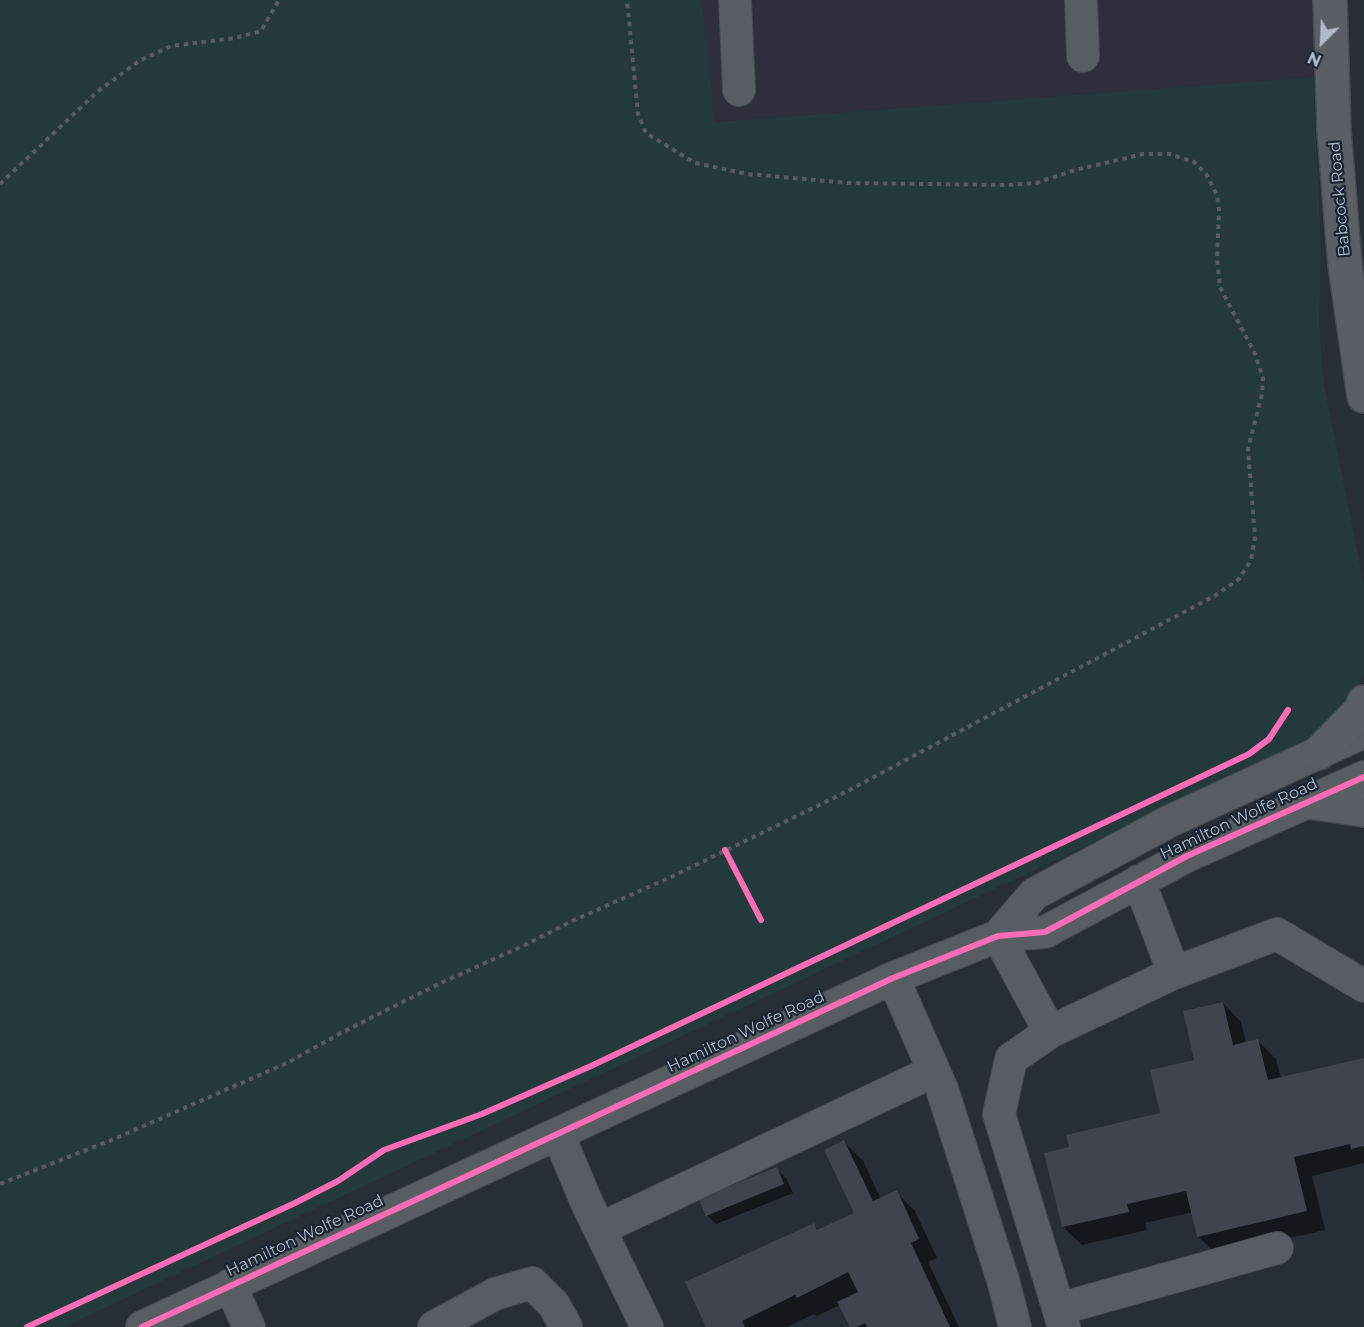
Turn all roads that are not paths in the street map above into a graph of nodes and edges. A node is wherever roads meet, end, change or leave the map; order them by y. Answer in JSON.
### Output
{"nodes":[{"id":1,"x":735,"y":0,"type":"edge"},
{"id":2,"x":1081,"y":0,"type":"edge"},
{"id":3,"x":1330,"y":0,"type":"edge"},
{"id":4,"x":1083,"y":56,"type":"dead end"},
{"id":5,"x":739,"y":90,"type":"dead end"},
{"id":6,"x":1364,"y":396,"type":"edge"},
{"id":7,"x":1364,"y":702,"type":"edge"},
{"id":8,"x":1364,"y":732,"type":"edge"},
{"id":9,"x":1318,"y":753,"type":"junction"},
{"id":10,"x":1364,"y":777,"type":"edge"},
{"id":11,"x":1308,"y":802,"type":"junction"},
{"id":12,"x":1364,"y":810,"type":"edge"},
{"id":13,"x":1139,"y":881,"type":"junction"},
{"id":14,"x":998,"y":936,"type":"junction"},
{"id":15,"x":1173,"y":973,"type":"junction"},
{"id":16,"x":893,"y":978,"type":"junction"},
{"id":17,"x":1364,"y":986,"type":"edge"},
{"id":18,"x":1050,"y":1032,"type":"junction"},
{"id":19,"x":934,"y":1071,"type":"junction"},
{"id":20,"x":558,"y":1134,"type":"junction"},
{"id":21,"x":600,"y":1229,"type":"junction"},
{"id":22,"x":1277,"y":1248,"type":"dead end"},
{"id":23,"x":230,"y":1285,"type":"junction"},
{"id":24,"x":1061,"y":1318,"type":"edge"},
{"id":25,"x":142,"y":1327,"type":"edge"},
{"id":26,"x":249,"y":1327,"type":"edge"},
{"id":27,"x":434,"y":1327,"type":"edge"},
{"id":28,"x":566,"y":1327,"type":"edge"},
{"id":29,"x":647,"y":1327,"type":"edge"},
{"id":30,"x":1015,"y":1327,"type":"edge"}],
"edges":[{"from":1,"to":5,"type":"street"},
{"from":2,"to":4,"type":"street"},
{"from":3,"to":6,"type":"main road","name":"Babcock Road"},
{"from":7,"to":9,"type":"main road"},
{"from":8,"to":9,"type":"street","name":"Hamilton Wolfe Road"},
{"from":9,"to":14,"type":"street","name":"Hamilton Wolfe Road"},
{"from":10,"to":11,"type":"street","name":"Hamilton Wolfe Road"},
{"from":11,"to":12,"type":"main road"},
{"from":11,"to":13,"type":"street","name":"Hamilton Wolfe Road"},
{"from":13,"to":14,"type":"street","name":"Hamilton Wolfe Road"},
{"from":13,"to":15,"type":"street"},
{"from":14,"to":16,"type":"street","name":"Hamilton Wolfe Road"},
{"from":14,"to":18,"type":"street"},
{"from":15,"to":17,"type":"street"},
{"from":15,"to":18,"type":"street"},
{"from":16,"to":19,"type":"street"},
{"from":16,"to":20,"type":"street","name":"Hamilton Wolfe Road"},
{"from":18,"to":24,"type":"street"},
{"from":19,"to":21,"type":"street"},
{"from":19,"to":30,"type":"street"},
{"from":20,"to":21,"type":"street"},
{"from":20,"to":23,"type":"street","name":"Hamilton Wolfe Road"},
{"from":21,"to":29,"type":"street"},
{"from":22,"to":24,"type":"street"},
{"from":23,"to":25,"type":"street","name":"Hamilton Wolfe Road"},
{"from":23,"to":26,"type":"street"},
{"from":27,"to":28,"type":"street"}]}
